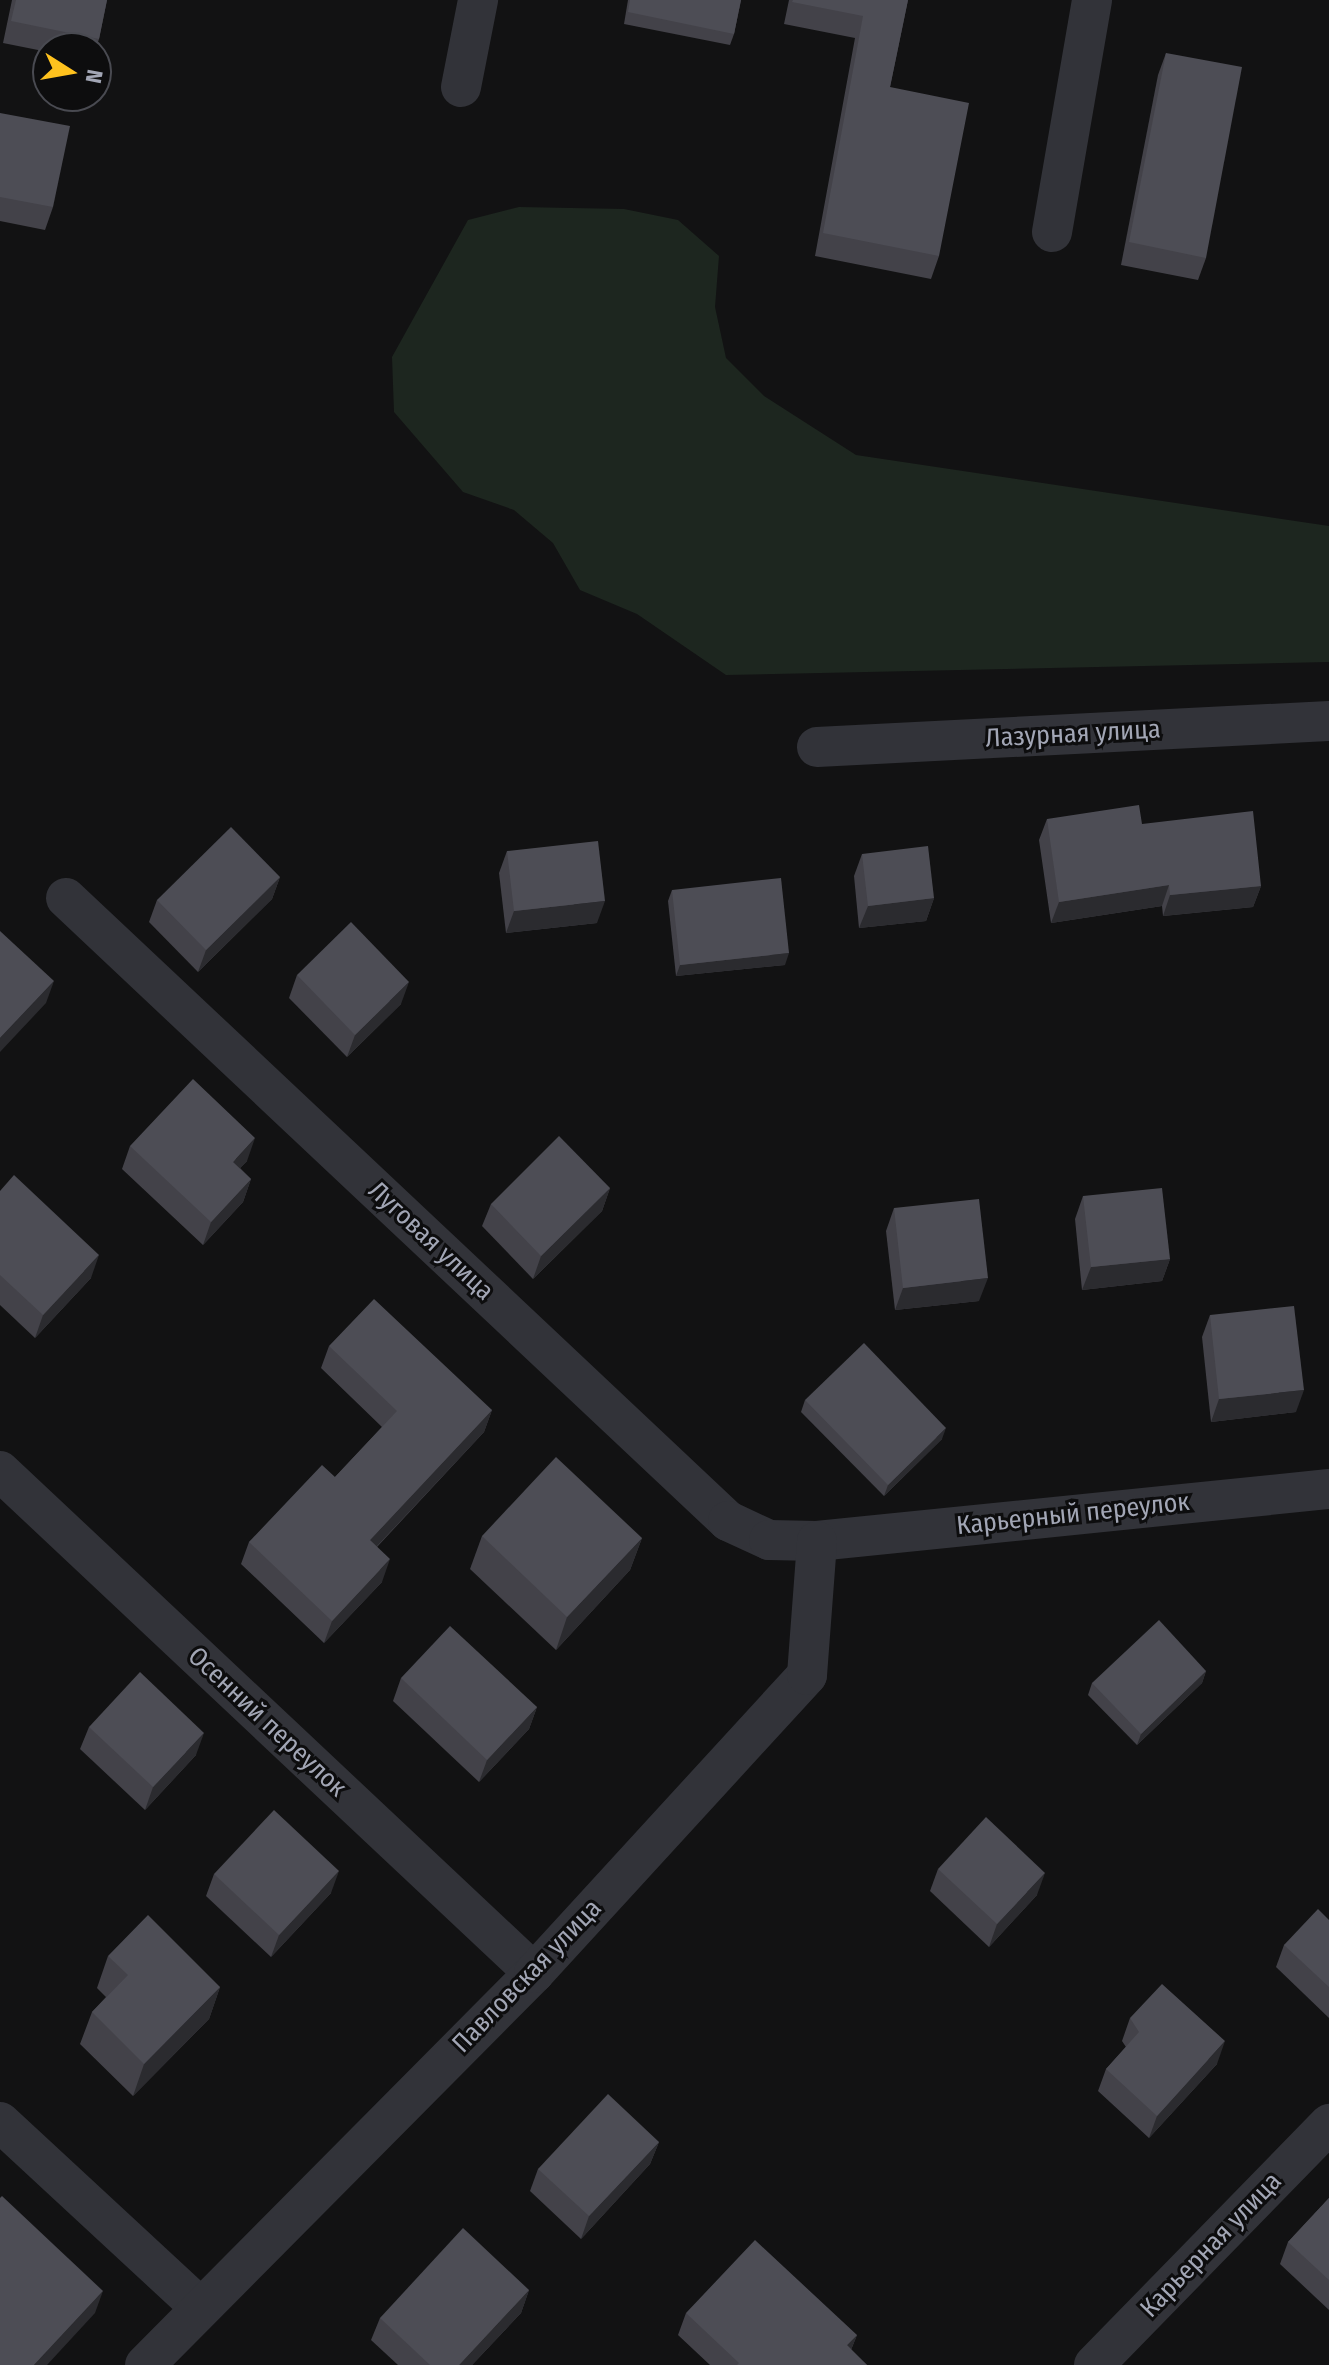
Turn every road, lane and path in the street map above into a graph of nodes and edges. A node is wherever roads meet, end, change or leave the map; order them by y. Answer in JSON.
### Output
{"nodes":[{"id":1,"x":478,"y":0,"type":"edge"},
{"id":2,"x":1092,"y":0,"type":"edge"},
{"id":3,"x":461,"y":87,"type":"dead end"},
{"id":4,"x":1052,"y":232,"type":"dead end"},
{"id":5,"x":1329,"y":721,"type":"edge"},
{"id":6,"x":817,"y":747,"type":"dead end"},
{"id":7,"x":66,"y":898,"type":"dead end"},
{"id":8,"x":0,"y":1471,"type":"edge"},
{"id":9,"x":1329,"y":1489,"type":"edge"},
{"id":10,"x":817,"y":1541,"type":"junction"},
{"id":11,"x":534,"y":1973,"type":"junction"},
{"id":12,"x":0,"y":2122,"type":"edge"},
{"id":13,"x":1329,"y":2124,"type":"edge"},
{"id":14,"x":200,"y":2307,"type":"junction"},
{"id":15,"x":145,"y":2365,"type":"edge"},
{"id":16,"x":1094,"y":2365,"type":"edge"}],
"edges":[{"from":1,"to":3,"type":"street"},
{"from":2,"to":4,"type":"street"},
{"from":5,"to":6,"type":"street","name":"Лазурная улица"},
{"from":7,"to":10,"type":"street","name":"Луговая улица"},
{"from":8,"to":11,"type":"street","name":"Осенний переулок"},
{"from":9,"to":10,"type":"street","name":"Карьерный переулок"},
{"from":10,"to":11,"type":"street","name":"Павловская улица"},
{"from":11,"to":14,"type":"street","name":"Павловская улица"},
{"from":12,"to":14,"type":"street"},
{"from":13,"to":16,"type":"street","name":"Карьерная улица"},
{"from":14,"to":15,"type":"street","name":"Павловская улица"}]}
